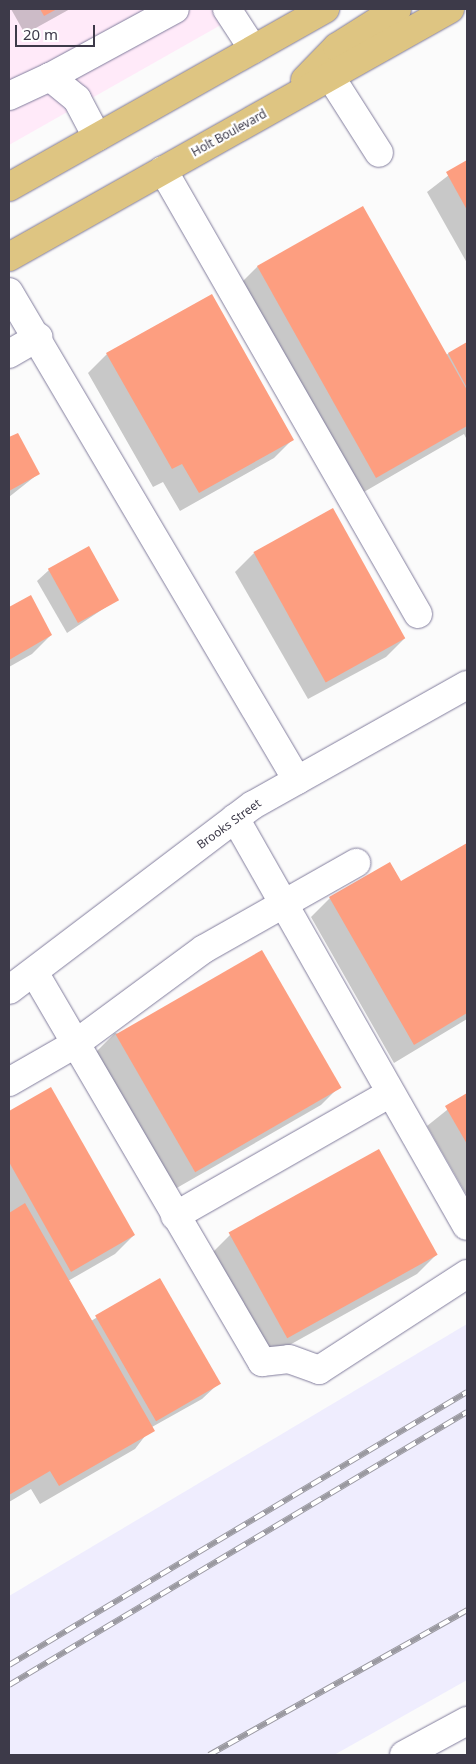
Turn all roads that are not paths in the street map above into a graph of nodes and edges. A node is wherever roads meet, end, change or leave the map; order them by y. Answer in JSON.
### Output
{"nodes":[{"id":1,"x":176,"y":9,"type":"edge"},
{"id":2,"x":226,"y":9,"type":"edge"},
{"id":3,"x":325,"y":9,"type":"edge"},
{"id":4,"x":397,"y":9,"type":"edge"},
{"id":5,"x":450,"y":9,"type":"edge"},
{"id":6,"x":253,"y":49,"type":"junction"},
{"id":7,"x":330,"y":76,"type":"junction"},
{"id":8,"x":50,"y":77,"type":"junction"},
{"id":9,"x":9,"y":96,"type":"edge"},
{"id":10,"x":283,"y":103,"type":"junction"},
{"id":11,"x":97,"y":137,"type":"junction"},
{"id":12,"x":379,"y":153,"type":"dead end"},
{"id":13,"x":163,"y":170,"type":"junction"},
{"id":14,"x":9,"y":187,"type":"edge"},
{"id":15,"x":9,"y":257,"type":"edge"},
{"id":16,"x":9,"y":292,"type":"edge"},
{"id":17,"x":38,"y":337,"type":"junction"},
{"id":18,"x":9,"y":354,"type":"edge"},
{"id":19,"x":418,"y":614,"type":"dead end"},
{"id":20,"x":467,"y":685,"type":"edge"},
{"id":21,"x":297,"y":780,"type":"junction"},
{"id":22,"x":236,"y":818,"type":"junction"},
{"id":23,"x":356,"y":863,"type":"dead end"},
{"id":24,"x":283,"y":904,"type":"junction"},
{"id":25,"x":34,"y":972,"type":"junction"},
{"id":26,"x":9,"y":990,"type":"edge"},
{"id":27,"x":75,"y":1044,"type":"junction"},
{"id":28,"x":9,"y":1082,"type":"edge"},
{"id":29,"x":389,"y":1094,"type":"junction"},
{"id":30,"x":175,"y":1216,"type":"junction"},
{"id":31,"x":467,"y":1226,"type":"edge"},
{"id":32,"x":467,"y":1274,"type":"edge"},
{"id":33,"x":467,"y":1721,"type":"edge"},
{"id":34,"x":404,"y":1755,"type":"edge"}],
"edges":[{"from":1,"to":8,"type":"street"},
{"from":2,"to":6,"type":"street"},
{"from":3,"to":6,"type":"main road"},
{"from":4,"to":10,"type":"main road"},
{"from":5,"to":7,"type":"main road","name":"Holt Boulevard"},
{"from":6,"to":11,"type":"main road"},
{"from":7,"to":10,"type":"main road","name":"Holt Boulevard"},
{"from":7,"to":12,"type":"street"},
{"from":8,"to":9,"type":"street"},
{"from":8,"to":11,"type":"street"},
{"from":10,"to":13,"type":"main road","name":"Holt Boulevard"},
{"from":11,"to":14,"type":"main road"},
{"from":13,"to":15,"type":"main road","name":"Holt Boulevard"},
{"from":13,"to":19,"type":"street"},
{"from":16,"to":17,"type":"street"},
{"from":17,"to":18,"type":"street"},
{"from":17,"to":21,"type":"street"},
{"from":20,"to":21,"type":"street","name":"Brooks Street"},
{"from":21,"to":22,"type":"street","name":"Brooks Street"},
{"from":22,"to":24,"type":"street"},
{"from":22,"to":25,"type":"street","name":"Brooks Street"},
{"from":23,"to":24,"type":"street"},
{"from":24,"to":27,"type":"street"},
{"from":24,"to":29,"type":"street"},
{"from":25,"to":26,"type":"street","name":"Brooks Street"},
{"from":25,"to":27,"type":"street"},
{"from":27,"to":28,"type":"street"},
{"from":27,"to":30,"type":"street"},
{"from":29,"to":30,"type":"street"},
{"from":29,"to":31,"type":"street"},
{"from":30,"to":32,"type":"street"},
{"from":33,"to":34,"type":"street"}]}
